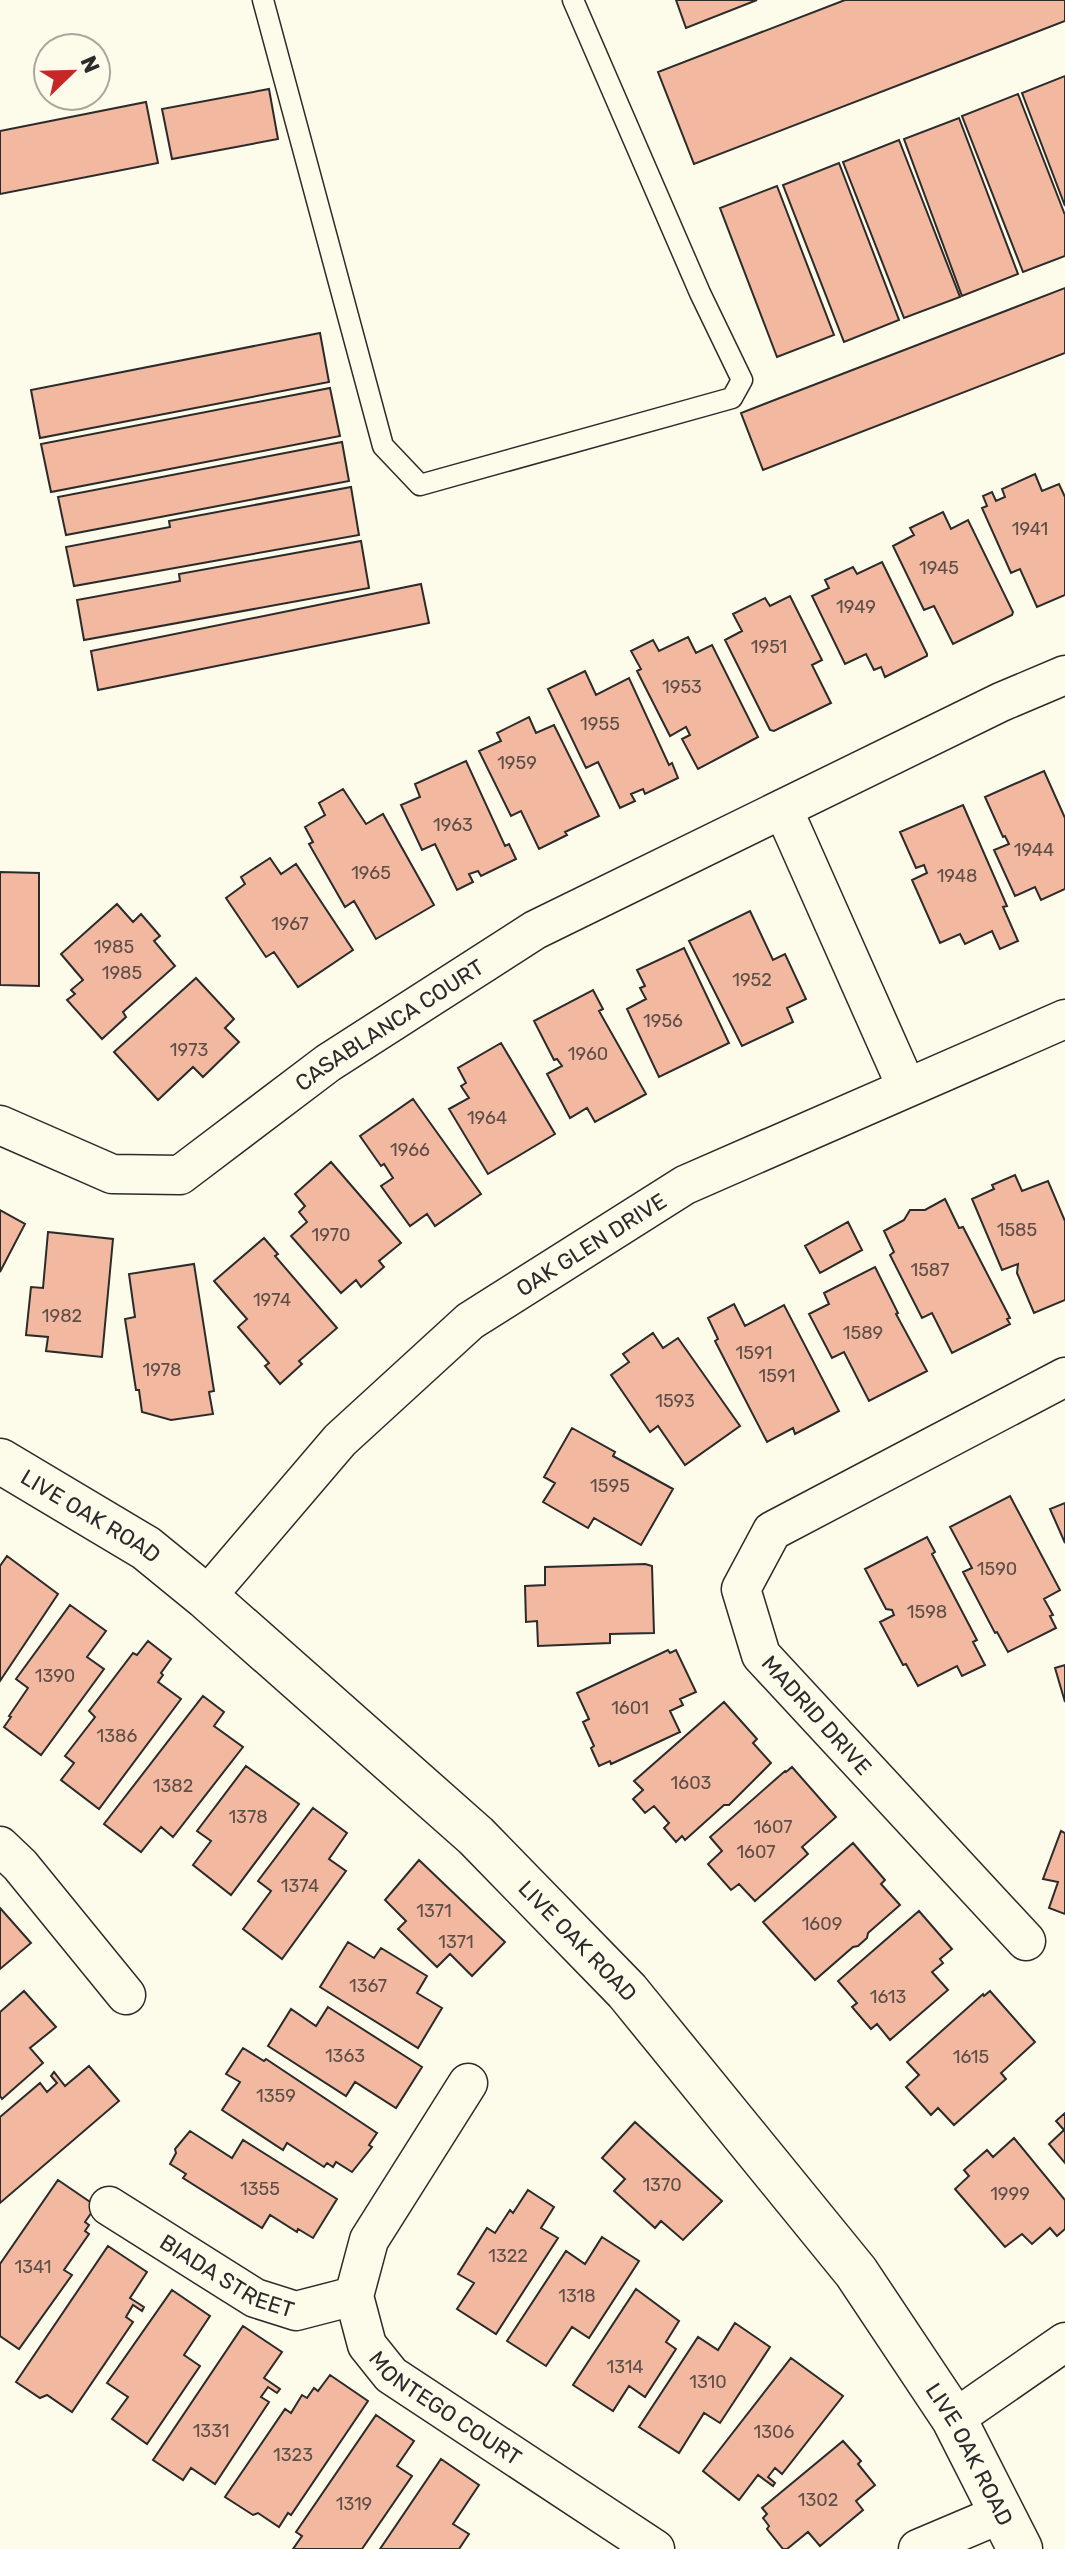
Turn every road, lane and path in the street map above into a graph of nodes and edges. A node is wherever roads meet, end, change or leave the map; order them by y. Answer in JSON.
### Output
{"nodes":[{"id":1,"x":263,"y":0,"type":"edge"},
{"id":2,"x":573,"y":0,"type":"edge"},
{"id":3,"x":1065,"y":675,"type":"edge"},
{"id":4,"x":783,"y":809,"type":"junction"},
{"id":5,"x":1065,"y":1019,"type":"edge"},
{"id":6,"x":906,"y":1086,"type":"junction"},
{"id":7,"x":0,"y":1125,"type":"edge"},
{"id":8,"x":1065,"y":1377,"type":"edge"},
{"id":9,"x":0,"y":1461,"type":"edge"},
{"id":10,"x":206,"y":1597,"type":"junction"},
{"id":11,"x":0,"y":1846,"type":"edge"},
{"id":12,"x":1026,"y":1941,"type":"dead end"},
{"id":13,"x":126,"y":1995,"type":"dead end"},
{"id":14,"x":468,"y":2083,"type":"dead end"},
{"id":15,"x":109,"y":2206,"type":"dead end"},
{"id":16,"x":354,"y":2296,"type":"junction"},
{"id":17,"x":1065,"y":2342,"type":"edge"},
{"id":18,"x":954,"y":2419,"type":"junction"},
{"id":19,"x":1012,"y":2531,"type":"edge"},
{"id":20,"x":655,"y":2549,"type":"edge"},
{"id":21,"x":918,"y":2549,"type":"edge"}],
"edges":[{"from":1,"to":2,"type":"lane"},
{"from":3,"to":4,"type":"street","name":"CASABLANCA COURT"},
{"from":4,"to":6,"type":"street"},
{"from":4,"to":7,"type":"street","name":"CASABLANCA COURT"},
{"from":5,"to":6,"type":"street","name":"OAK GLEN DRIVE"},
{"from":6,"to":10,"type":"street","name":"OAK GLEN DRIVE"},
{"from":8,"to":12,"type":"street","name":"MADRID DRIVE"},
{"from":9,"to":10,"type":"street","name":"LIVE OAK ROAD"},
{"from":10,"to":18,"type":"street","name":"LIVE OAK ROAD"},
{"from":11,"to":13,"type":"street"},
{"from":14,"to":16,"type":"street","name":"MONTEGO COURT"},
{"from":15,"to":16,"type":"street","name":"BIADA STREET"},
{"from":16,"to":20,"type":"street","name":"MONTEGO COURT"},
{"from":17,"to":18,"type":"street"},
{"from":18,"to":19,"type":"street","name":"LIVE OAK ROAD"},
{"from":19,"to":21,"type":"street"}]}
